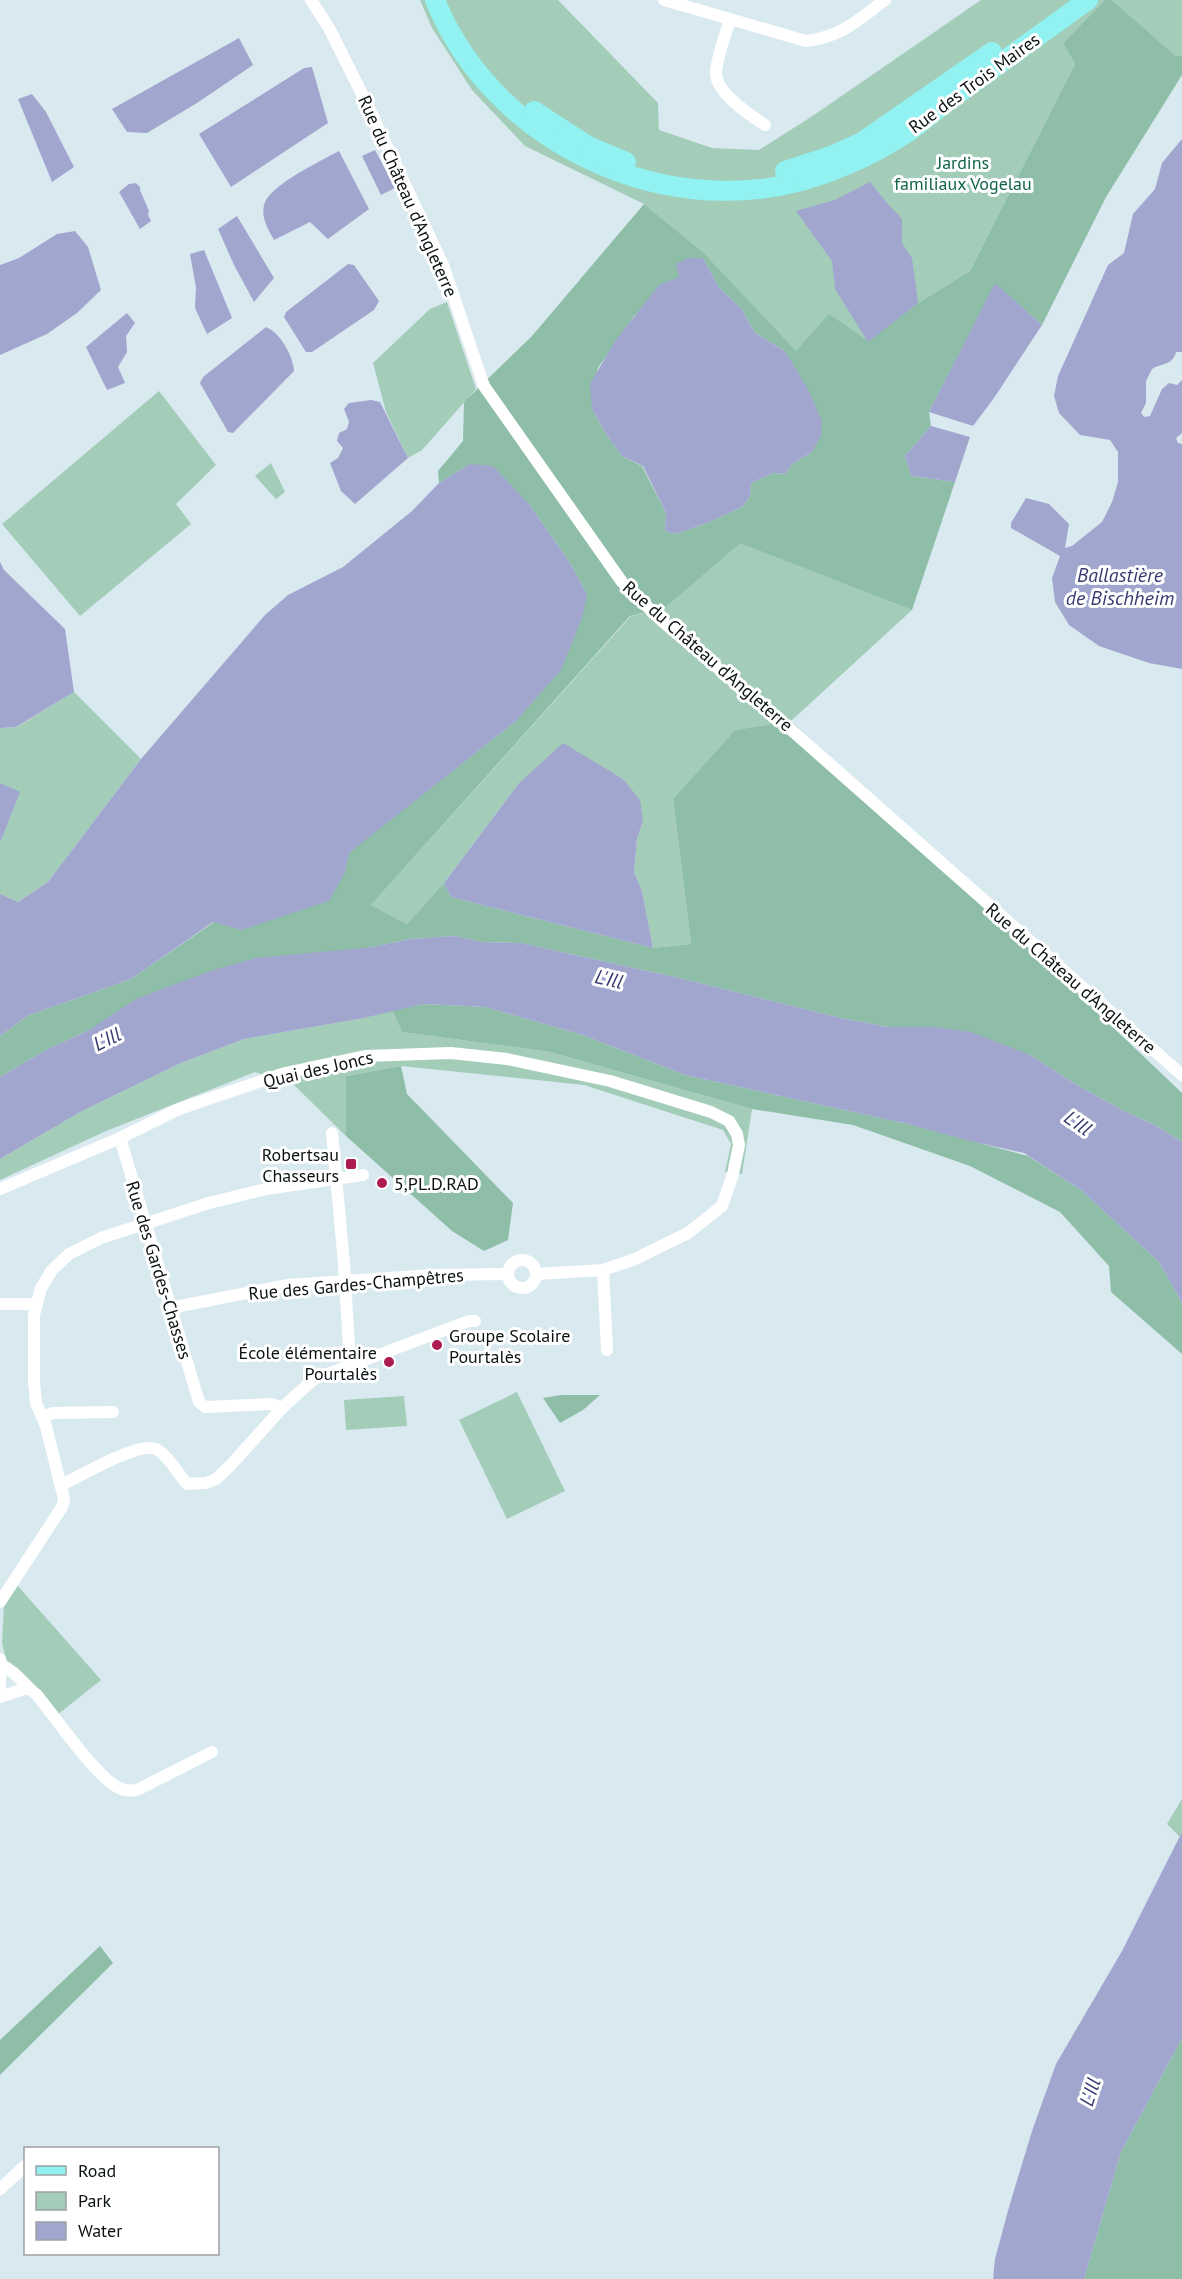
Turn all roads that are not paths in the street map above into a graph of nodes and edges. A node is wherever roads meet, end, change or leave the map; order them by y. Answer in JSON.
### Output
{"nodes":[{"id":1,"x":311,"y":0,"type":"edge"},
{"id":2,"x":435,"y":0,"type":"edge"},
{"id":3,"x":449,"y":0,"type":"edge"},
{"id":4,"x":664,"y":0,"type":"edge"},
{"id":5,"x":885,"y":0,"type":"edge"},
{"id":6,"x":1065,"y":0,"type":"edge"},
{"id":7,"x":1088,"y":0,"type":"edge"},
{"id":8,"x":730,"y":20,"type":"junction"},
{"id":9,"x":765,"y":125,"type":"dead end"},
{"id":10,"x":1182,"y":1075,"type":"edge"},
{"id":11,"x":332,"y":1133,"type":"dead end"},
{"id":12,"x":120,"y":1138,"type":"junction"},
{"id":13,"x":739,"y":1145,"type":"joint"},
{"id":14,"x":363,"y":1175,"type":"dead end"},
{"id":15,"x":338,"y":1178,"type":"junction"},
{"id":16,"x":0,"y":1188,"type":"edge"},
{"id":17,"x":145,"y":1224,"type":"junction"},
{"id":18,"x":603,"y":1270,"type":"junction"},
{"id":19,"x":508,"y":1274,"type":"junction"},
{"id":20,"x":537,"y":1274,"type":"junction"},
{"id":21,"x":346,"y":1281,"type":"junction"},
{"id":22,"x":0,"y":1304,"type":"edge"},
{"id":23,"x":36,"y":1304,"type":"junction"},
{"id":24,"x":170,"y":1308,"type":"junction"},
{"id":25,"x":475,"y":1321,"type":"dead end"},
{"id":26,"x":607,"y":1350,"type":"dead end"},
{"id":27,"x":350,"y":1364,"type":"junction"},
{"id":28,"x":282,"y":1408,"type":"junction"},
{"id":29,"x":113,"y":1412,"type":"dead end"},
{"id":30,"x":43,"y":1417,"type":"junction"},
{"id":31,"x":61,"y":1485,"type":"junction"},
{"id":32,"x":0,"y":1602,"type":"edge"},
{"id":33,"x":1,"y":1661,"type":"edge"},
{"id":34,"x":0,"y":1688,"type":"edge"},
{"id":35,"x":27,"y":1688,"type":"junction"},
{"id":36,"x":0,"y":1697,"type":"edge"},
{"id":37,"x":212,"y":1752,"type":"dead end"},
{"id":38,"x":24,"y":2167,"type":"edge"},
{"id":39,"x":0,"y":2188,"type":"edge"}],
"edges":[{"from":1,"to":10,"type":"street","name":"Rue du Château d'Angleterre"},
{"from":2,"to":7,"type":"main road","name":"Rue des Trois Maires"},
{"from":3,"to":6,"type":"main road","name":"Rue des Trois Maires"},
{"from":4,"to":8,"type":"street"},
{"from":5,"to":8,"type":"street"},
{"from":8,"to":9,"type":"street"},
{"from":11,"to":15,"type":"street"},
{"from":12,"to":13,"type":"street","name":"Quai des Joncs"},
{"from":12,"to":16,"type":"street","name":"Quai des Joncs"},
{"from":12,"to":17,"type":"street","name":"Rue des Gardes-Chasses"},
{"from":13,"to":18,"type":"street","name":"Rue des Gardes-Champêtres"},
{"from":14,"to":15,"type":"street"},
{"from":15,"to":17,"type":"street"},
{"from":15,"to":21,"type":"street"},
{"from":17,"to":23,"type":"street"},
{"from":17,"to":24,"type":"street","name":"Rue des Gardes-Chasses"},
{"from":18,"to":20,"type":"street","name":"Rue des Gardes-Champêtres"},
{"from":18,"to":26,"type":"street"},
{"from":19,"to":20,"type":"street","name":"Rue des Gardes-Champêtres"},
{"from":19,"to":20,"type":"street","name":"Rue des Gardes-Champêtres"},
{"from":19,"to":21,"type":"street","name":"Rue des Gardes-Champêtres"},
{"from":21,"to":24,"type":"street","name":"Rue des Gardes-Champêtres"},
{"from":21,"to":27,"type":"street"},
{"from":22,"to":23,"type":"street"},
{"from":23,"to":30,"type":"street"},
{"from":24,"to":28,"type":"street","name":"Rue des Gardes-Chasses"},
{"from":25,"to":27,"type":"street"},
{"from":27,"to":28,"type":"street"},
{"from":28,"to":31,"type":"street"},
{"from":29,"to":30,"type":"street"},
{"from":30,"to":31,"type":"street"},
{"from":31,"to":32,"type":"street"},
{"from":33,"to":34,"type":"street"},
{"from":33,"to":35,"type":"street"},
{"from":35,"to":36,"type":"street"},
{"from":35,"to":37,"type":"street"},
{"from":38,"to":39,"type":"street"}]}
